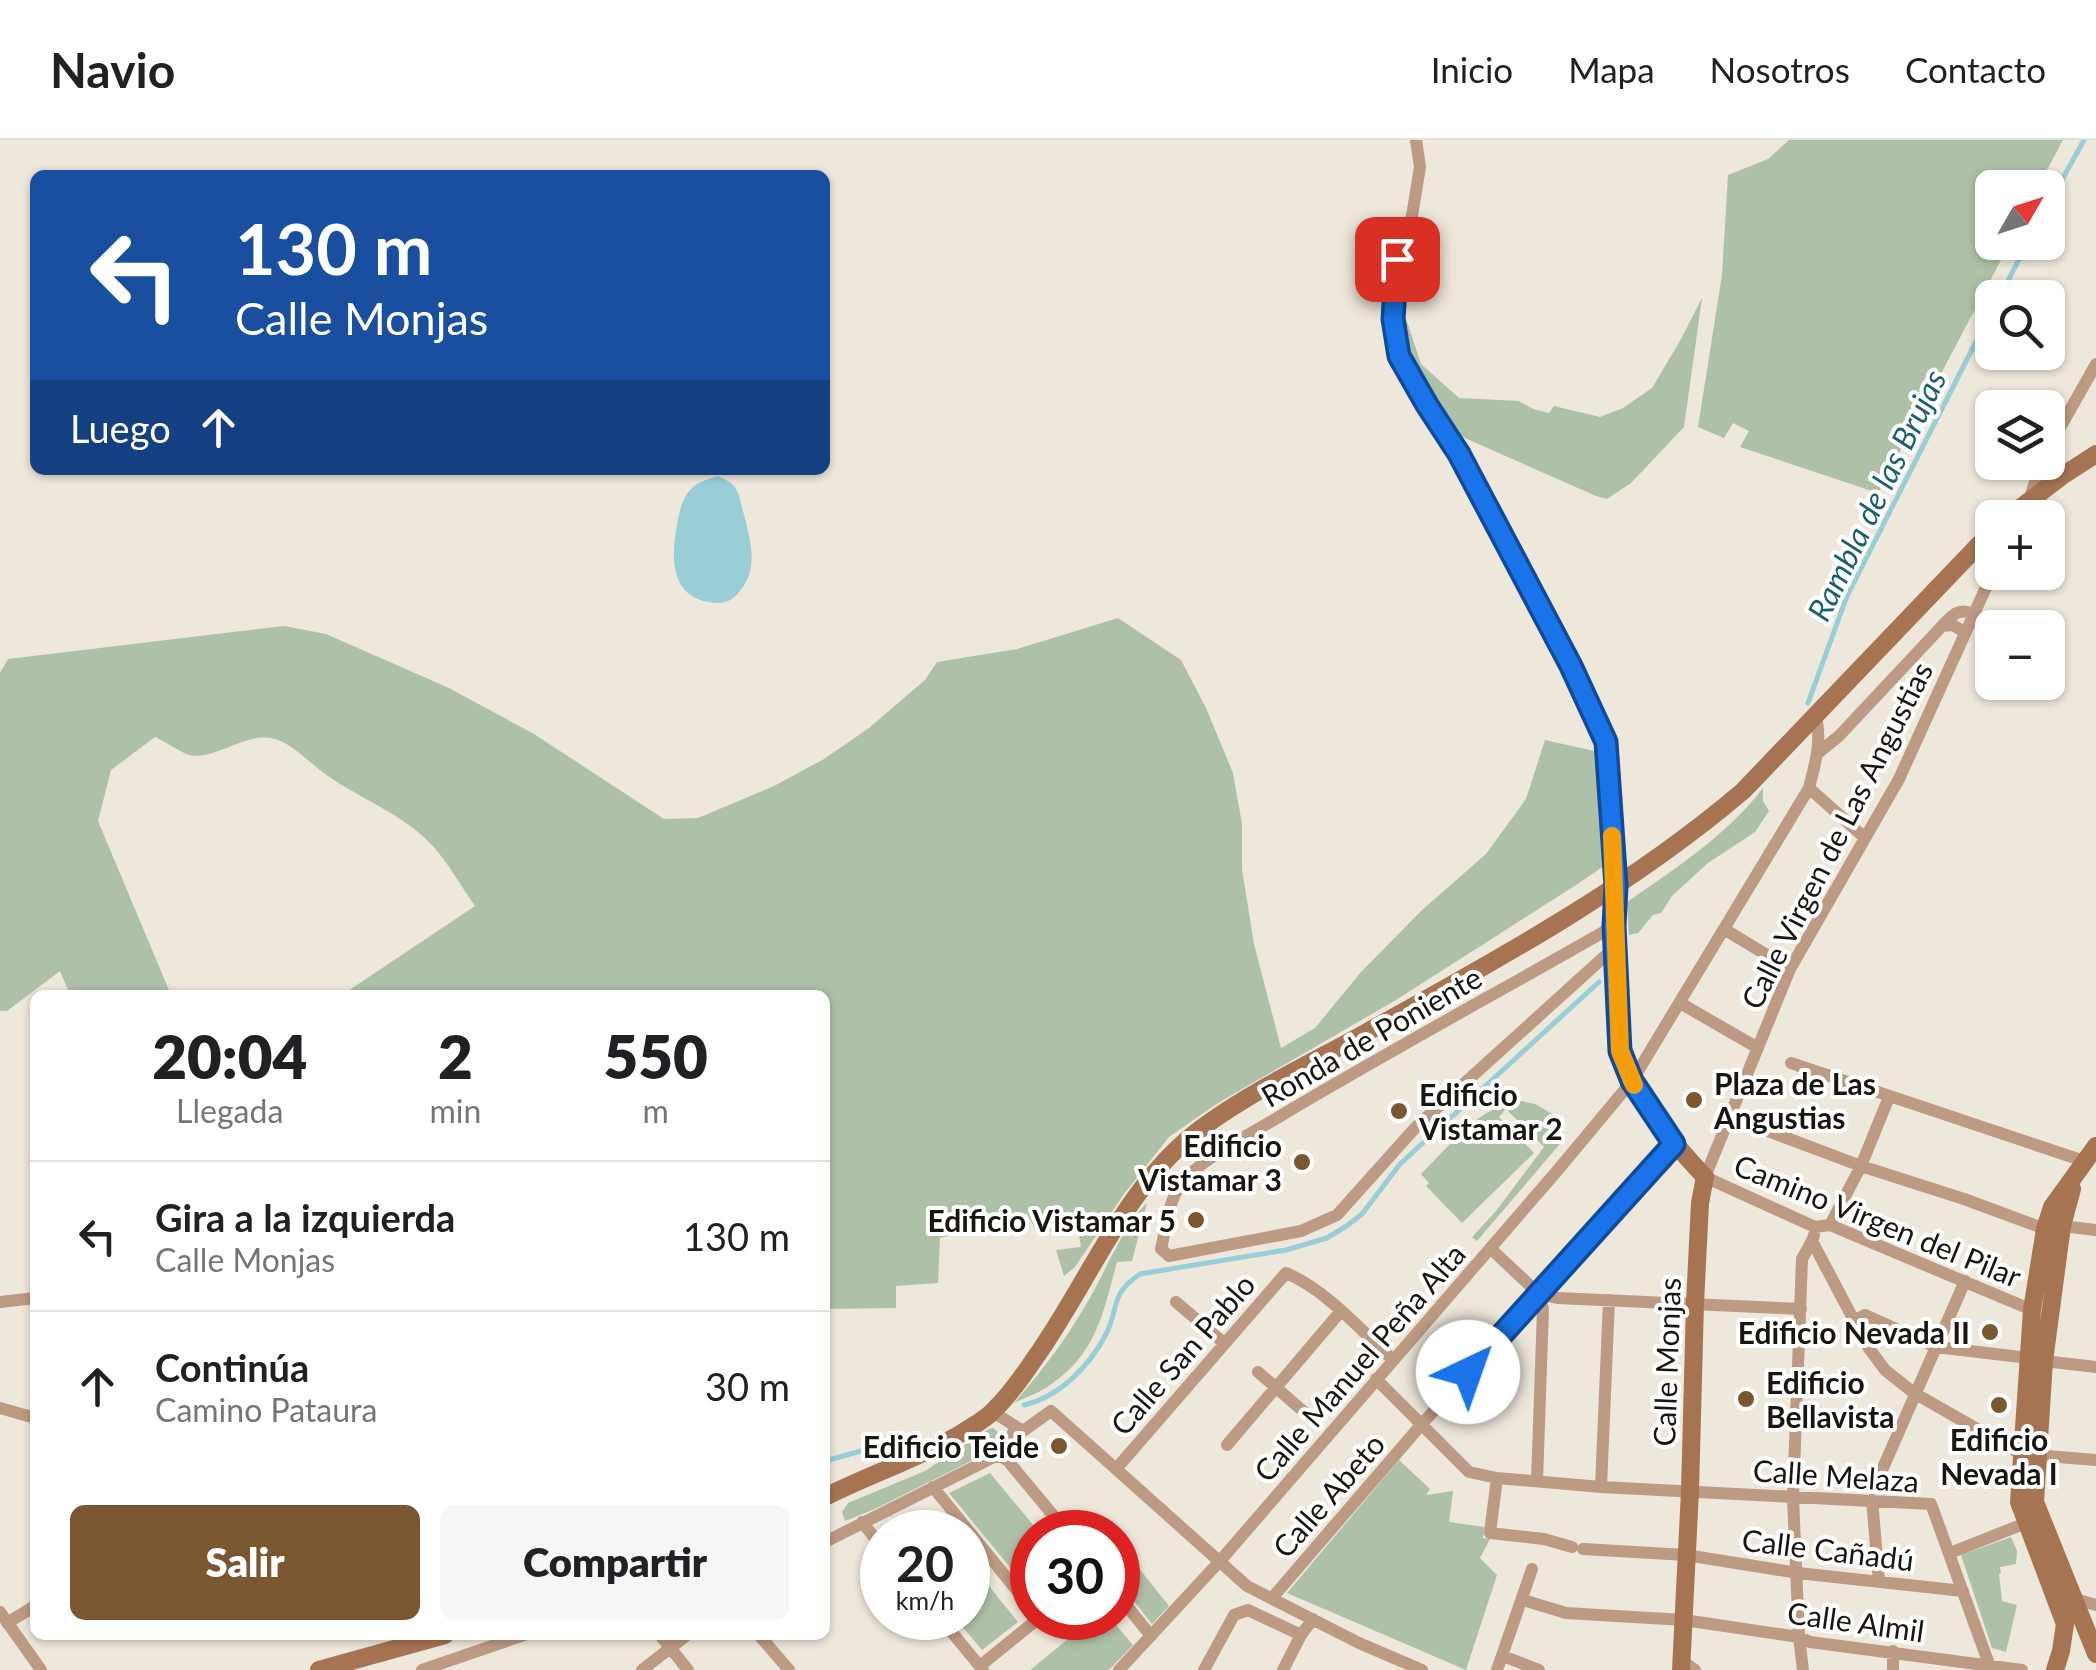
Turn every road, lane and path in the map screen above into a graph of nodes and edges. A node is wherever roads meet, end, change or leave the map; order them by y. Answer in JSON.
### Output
{"nodes":[{"id":1,"x":1416,"y":140,"type":"edge"},
{"id":2,"x":2096,"y":364,"type":"edge"},
{"id":3,"x":2065,"y":419,"type":"edge"},
{"id":4,"x":2096,"y":454,"type":"edge"},
{"id":5,"x":2036,"y":480,"type":"edge"},
{"id":6,"x":2030,"y":498,"type":"junction"},
{"id":7,"x":2028,"y":500,"type":"edge"},
{"id":8,"x":1975,"y":548,"type":"edge"},
{"id":9,"x":1975,"y":551,"type":"edge"},
{"id":10,"x":1971,"y":552,"type":"junction"},
{"id":11,"x":1984,"y":590,"type":"edge"},
{"id":12,"x":1973,"y":614,"type":"junction"},
{"id":13,"x":1942,"y":626,"type":"junction"},
{"id":14,"x":1964,"y":632,"type":"junction"},
{"id":15,"x":1816,"y":717,"type":"junction"},
{"id":16,"x":1818,"y":754,"type":"junction"},
{"id":17,"x":1810,"y":788,"type":"junction"},
{"id":18,"x":1866,"y":838,"type":"junction"},
{"id":19,"x":1616,"y":886,"type":"junction"},
{"id":20,"x":1579,"y":910,"type":"junction"},
{"id":21,"x":1614,"y":926,"type":"junction"},
{"id":22,"x":1724,"y":929,"type":"junction"},
{"id":23,"x":1617,"y":948,"type":"junction"},
{"id":24,"x":1790,"y":969,"type":"junction"},
{"id":25,"x":1680,"y":1004,"type":"junction"},
{"id":26,"x":1758,"y":1048,"type":"junction"},
{"id":27,"x":1792,"y":1063,"type":"dead end"},
{"id":28,"x":1632,"y":1081,"type":"junction"},
{"id":29,"x":1889,"y":1097,"type":"junction"},
{"id":30,"x":1732,"y":1116,"type":"junction"},
{"id":31,"x":1674,"y":1144,"type":"junction"},
{"id":32,"x":2090,"y":1154,"type":"edge"},
{"id":33,"x":1162,"y":1164,"type":"junction"},
{"id":34,"x":1861,"y":1166,"type":"junction"},
{"id":35,"x":1705,"y":1177,"type":"junction"},
{"id":36,"x":1182,"y":1183,"type":"junction"},
{"id":37,"x":1830,"y":1224,"type":"junction"},
{"id":38,"x":2053,"y":1228,"type":"junction"},
{"id":39,"x":2096,"y":1230,"type":"edge"},
{"id":40,"x":1814,"y":1234,"type":"junction"},
{"id":41,"x":1490,"y":1248,"type":"junction"},
{"id":42,"x":1825,"y":1266,"type":"junction"},
{"id":43,"x":1802,"y":1280,"type":"junction"},
{"id":44,"x":1966,"y":1281,"type":"junction"},
{"id":45,"x":1538,"y":1294,"type":"junction"},
{"id":46,"x":30,"y":1299,"type":"edge"},
{"id":47,"x":1609,"y":1300,"type":"junction"},
{"id":48,"x":0,"y":1302,"type":"edge"},
{"id":49,"x":1176,"y":1302,"type":"dead end"},
{"id":50,"x":1695,"y":1304,"type":"junction"},
{"id":51,"x":1800,"y":1309,"type":"junction"},
{"id":52,"x":2032,"y":1310,"type":"junction"},
{"id":53,"x":1340,"y":1311,"type":"junction"},
{"id":54,"x":1853,"y":1321,"type":"junction"},
{"id":55,"x":1224,"y":1343,"type":"junction"},
{"id":56,"x":1936,"y":1347,"type":"junction"},
{"id":57,"x":1393,"y":1360,"type":"junction"},
{"id":58,"x":2037,"y":1360,"type":"junction"},
{"id":59,"x":2096,"y":1366,"type":"edge"},
{"id":60,"x":1258,"y":1372,"type":"dead end"},
{"id":61,"x":1376,"y":1379,"type":"junction"},
{"id":62,"x":1276,"y":1387,"type":"junction"},
{"id":63,"x":1914,"y":1393,"type":"junction"},
{"id":64,"x":0,"y":1408,"type":"edge"},
{"id":65,"x":993,"y":1412,"type":"junction"},
{"id":66,"x":30,"y":1414,"type":"edge"},
{"id":67,"x":1312,"y":1418,"type":"dead end"},
{"id":68,"x":1422,"y":1425,"type":"junction"},
{"id":69,"x":1016,"y":1427,"type":"junction"},
{"id":70,"x":1227,"y":1445,"type":"dead end"},
{"id":71,"x":2029,"y":1455,"type":"junction"},
{"id":72,"x":994,"y":1458,"type":"junction"},
{"id":73,"x":2096,"y":1460,"type":"edge"},
{"id":74,"x":1116,"y":1469,"type":"junction"},
{"id":75,"x":1879,"y":1477,"type":"dead end"},
{"id":76,"x":1498,"y":1478,"type":"junction"},
{"id":77,"x":1537,"y":1481,"type":"junction"},
{"id":78,"x":1600,"y":1486,"type":"junction"},
{"id":79,"x":933,"y":1487,"type":"junction"},
{"id":80,"x":1690,"y":1491,"type":"junction"},
{"id":81,"x":830,"y":1494,"type":"edge"},
{"id":82,"x":1792,"y":1497,"type":"junction"},
{"id":83,"x":1872,"y":1500,"type":"junction"},
{"id":84,"x":886,"y":1510,"type":"edge"},
{"id":85,"x":1048,"y":1510,"type":"edge"},
{"id":86,"x":860,"y":1523,"type":"edge"},
{"id":87,"x":2026,"y":1523,"type":"junction"},
{"id":88,"x":830,"y":1537,"type":"edge"},
{"id":89,"x":1950,"y":1553,"type":"junction"},
{"id":90,"x":1686,"y":1555,"type":"junction"},
{"id":91,"x":1220,"y":1561,"type":"junction"},
{"id":92,"x":1532,"y":1569,"type":"dead end"},
{"id":93,"x":1798,"y":1573,"type":"junction"},
{"id":94,"x":1880,"y":1581,"type":"junction"},
{"id":95,"x":1010,"y":1582,"type":"edge"},
{"id":96,"x":1963,"y":1590,"type":"junction"},
{"id":97,"x":1272,"y":1598,"type":"junction"},
{"id":98,"x":2074,"y":1599,"type":"junction"},
{"id":99,"x":1523,"y":1600,"type":"junction"},
{"id":100,"x":2096,"y":1605,"type":"edge"},
{"id":101,"x":30,"y":1609,"type":"edge"},
{"id":102,"x":1313,"y":1619,"type":"junction"},
{"id":103,"x":1684,"y":1620,"type":"junction"},
{"id":104,"x":1140,"y":1623,"type":"edge"},
{"id":105,"x":4,"y":1624,"type":"edge"},
{"id":106,"x":1302,"y":1635,"type":"junction"},
{"id":107,"x":1150,"y":1636,"type":"junction"},
{"id":108,"x":1799,"y":1638,"type":"junction"},
{"id":109,"x":427,"y":1640,"type":"edge"},
{"id":110,"x":509,"y":1640,"type":"edge"},
{"id":111,"x":664,"y":1640,"type":"edge"},
{"id":112,"x":680,"y":1640,"type":"edge"},
{"id":113,"x":763,"y":1640,"type":"edge"},
{"id":114,"x":958,"y":1640,"type":"edge"},
{"id":115,"x":1013,"y":1640,"type":"edge"},
{"id":116,"x":670,"y":1648,"type":"junction"},
{"id":117,"x":1893,"y":1652,"type":"junction"},
{"id":118,"x":2096,"y":1654,"type":"edge"},
{"id":119,"x":1503,"y":1656,"type":"junction"},
{"id":120,"x":1981,"y":1666,"type":"edge"},
{"id":121,"x":1686,"y":1667,"type":"edge"},
{"id":122,"x":981,"y":1668,"type":"edge"},
{"id":123,"x":41,"y":1670,"type":"edge"},
{"id":124,"x":319,"y":1670,"type":"edge"},
{"id":125,"x":422,"y":1670,"type":"edge"},
{"id":126,"x":642,"y":1670,"type":"edge"},
{"id":127,"x":688,"y":1670,"type":"edge"},
{"id":128,"x":789,"y":1670,"type":"edge"},
{"id":129,"x":1119,"y":1670,"type":"edge"},
{"id":130,"x":1204,"y":1670,"type":"edge"},
{"id":131,"x":1283,"y":1670,"type":"edge"},
{"id":132,"x":1422,"y":1670,"type":"edge"},
{"id":133,"x":1497,"y":1670,"type":"edge"},
{"id":134,"x":1539,"y":1670,"type":"edge"},
{"id":135,"x":1803,"y":1670,"type":"edge"},
{"id":136,"x":1892,"y":1670,"type":"edge"},
{"id":137,"x":2022,"y":1670,"type":"edge"},
{"id":138,"x":2055,"y":1670,"type":"edge"}],
"edges":[{"from":1,"to":19,"type":"street"},
{"from":2,"to":3,"type":"street"},
{"from":4,"to":6,"type":"main road"},
{"from":5,"to":6,"type":"street"},
{"from":6,"to":7,"type":"main road"},
{"from":8,"to":10,"type":"main road"},
{"from":9,"to":10,"type":"street"},
{"from":10,"to":15,"type":"main road"},
{"from":11,"to":12,"type":"street","name":"Calle Virgen de Las Angustias"},
{"from":12,"to":13,"type":"street"},
{"from":12,"to":14,"type":"street","name":"Calle Virgen de Las Angustias"},
{"from":13,"to":14,"type":"street"},
{"from":13,"to":16,"type":"street"},
{"from":14,"to":18,"type":"street","name":"Calle Virgen de Las Angustias"},
{"from":15,"to":16,"type":"street","name":"Calle Manuel Peña Alta"},
{"from":15,"to":19,"type":"main road"},
{"from":16,"to":17,"type":"street","name":"Calle Manuel Peña Alta"},
{"from":17,"to":18,"type":"street"},
{"from":17,"to":22,"type":"street","name":"Calle Manuel Peña Alta"},
{"from":18,"to":24,"type":"street","name":"Calle Virgen de Las Angustias"},
{"from":19,"to":20,"type":"main road"},
{"from":19,"to":21,"type":"main road"},
{"from":20,"to":21,"type":"main road"},
{"from":20,"to":33,"type":"main road"},
{"from":21,"to":23,"type":"main road"},
{"from":21,"to":36,"type":"street","name":"Ronda de Poniente"},
{"from":22,"to":24,"type":"street"},
{"from":22,"to":25,"type":"street","name":"Calle Manuel Peña Alta"},
{"from":23,"to":28,"type":"main road"},
{"from":23,"to":36,"type":"street"},
{"from":24,"to":26,"type":"street","name":"Calle Virgen de Las Angustias"},
{"from":25,"to":26,"type":"street"},
{"from":25,"to":28,"type":"street","name":"Calle Manuel Peña Alta"},
{"from":26,"to":30,"type":"street","name":"Calle Virgen de Las Angustias"},
{"from":27,"to":29,"type":"street"},
{"from":28,"to":31,"type":"main road"},
{"from":28,"to":41,"type":"street","name":"Calle Manuel Peña Alta"},
{"from":29,"to":32,"type":"street"},
{"from":29,"to":34,"type":"street"},
{"from":30,"to":34,"type":"street"},
{"from":30,"to":35,"type":"street","name":"Calle Virgen de Las Angustias"},
{"from":31,"to":35,"type":"main road"},
{"from":31,"to":45,"type":"street","name":"Calle Abeto"},
{"from":32,"to":38,"type":"main road"},
{"from":33,"to":36,"type":"street"},
{"from":33,"to":65,"type":"main road"},
{"from":34,"to":37,"type":"street"},
{"from":34,"to":38,"type":"street"},
{"from":35,"to":40,"type":"street","name":"Camino Virgen del Pilar"},
{"from":35,"to":50,"type":"main road","name":"Calle Monjas"},
{"from":37,"to":40,"type":"street","name":"Camino Virgen del Pilar"},
{"from":37,"to":44,"type":"street","name":"Camino Virgen del Pilar"},
{"from":38,"to":39,"type":"street"},
{"from":38,"to":52,"type":"main road"},
{"from":38,"to":58,"type":"main road"},
{"from":40,"to":42,"type":"street"},
{"from":40,"to":43,"type":"street"},
{"from":41,"to":45,"type":"street"},
{"from":41,"to":57,"type":"street","name":"Calle Manuel Peña Alta"},
{"from":42,"to":43,"type":"street"},
{"from":42,"to":54,"type":"street"},
{"from":43,"to":51,"type":"street"},
{"from":44,"to":52,"type":"street","name":"Camino Virgen del Pilar"},
{"from":44,"to":56,"type":"street"},
{"from":45,"to":47,"type":"street"},
{"from":45,"to":68,"type":"street","name":"Calle Abeto"},
{"from":45,"to":77,"type":"street"},
{"from":46,"to":48,"type":"street"},
{"from":47,"to":50,"type":"street"},
{"from":47,"to":78,"type":"street"},
{"from":49,"to":55,"type":"street"},
{"from":50,"to":51,"type":"street"},
{"from":50,"to":80,"type":"main road","name":"Calle Monjas"},
{"from":51,"to":82,"type":"street"},
{"from":52,"to":58,"type":"main road"},
{"from":53,"to":55,"type":"street","name":"Calle San Pablo"},
{"from":53,"to":57,"type":"street"},
{"from":53,"to":62,"type":"street"},
{"from":54,"to":56,"type":"street"},
{"from":54,"to":63,"type":"street"},
{"from":55,"to":74,"type":"street","name":"Calle San Pablo"},
{"from":56,"to":58,"type":"street"},
{"from":56,"to":63,"type":"street"},
{"from":57,"to":61,"type":"street","name":"Calle Manuel Peña Alta"},
{"from":58,"to":59,"type":"street"},
{"from":58,"to":71,"type":"main road"},
{"from":60,"to":62,"type":"street"},
{"from":61,"to":68,"type":"street"},
{"from":61,"to":91,"type":"street","name":"Calle Manuel Peña Alta"},
{"from":62,"to":67,"type":"street"},
{"from":62,"to":70,"type":"street"},
{"from":63,"to":71,"type":"street"},
{"from":63,"to":75,"type":"street"},
{"from":64,"to":66,"type":"street"},
{"from":65,"to":69,"type":"street"},
{"from":65,"to":81,"type":"main road"},
{"from":68,"to":76,"type":"street"},
{"from":68,"to":97,"type":"street","name":"Calle Abeto"},
{"from":69,"to":72,"type":"street"},
{"from":69,"to":74,"type":"street"},
{"from":71,"to":73,"type":"street"},
{"from":71,"to":87,"type":"main road"},
{"from":71,"to":98,"type":"main road"},
{"from":72,"to":79,"type":"street"},
{"from":72,"to":85,"type":"street"},
{"from":74,"to":91,"type":"street"},
{"from":76,"to":77,"type":"street","name":"Calle Melaza"},
{"from":76,"to":90,"type":"street","name":"Calle Cañadú"},
{"from":77,"to":78,"type":"street","name":"Calle Melaza"},
{"from":78,"to":80,"type":"street","name":"Calle Melaza"},
{"from":79,"to":84,"type":"street"},
{"from":79,"to":95,"type":"street"},
{"from":80,"to":82,"type":"street","name":"Calle Melaza"},
{"from":80,"to":90,"type":"main road","name":"Calle Monjas"},
{"from":82,"to":83,"type":"street","name":"Calle Melaza"},
{"from":82,"to":93,"type":"street"},
{"from":83,"to":89,"type":"street","name":"Calle Melaza"},
{"from":83,"to":94,"type":"street"},
{"from":86,"to":88,"type":"street"},
{"from":87,"to":89,"type":"street"},
{"from":87,"to":138,"type":"main road"},
{"from":89,"to":96,"type":"street","name":"Calle Melaza"},
{"from":90,"to":93,"type":"street","name":"Calle Cañadú"},
{"from":90,"to":103,"type":"main road","name":"Calle Monjas"},
{"from":91,"to":97,"type":"street"},
{"from":91,"to":107,"type":"street","name":"Calle Manuel Peña Alta"},
{"from":92,"to":99,"type":"street"},
{"from":93,"to":94,"type":"street","name":"Calle Cañadú"},
{"from":93,"to":108,"type":"street"},
{"from":94,"to":96,"type":"street","name":"Calle Cañadú"},
{"from":96,"to":120,"type":"street","name":"Calle Melaza"},
{"from":97,"to":102,"type":"street"},
{"from":98,"to":100,"type":"street"},
{"from":98,"to":118,"type":"main road"},
{"from":99,"to":103,"type":"street","name":"Calle Almil"},
{"from":99,"to":119,"type":"street"},
{"from":101,"to":105,"type":"street"},
{"from":102,"to":106,"type":"street"},
{"from":102,"to":132,"type":"street"},
{"from":103,"to":108,"type":"street","name":"Calle Almil"},
{"from":103,"to":121,"type":"main road","name":"Calle Monjas"},
{"from":104,"to":107,"type":"street"},
{"from":105,"to":123,"type":"street"},
{"from":106,"to":130,"type":"street"},
{"from":106,"to":131,"type":"street"},
{"from":107,"to":129,"type":"street","name":"Calle Manuel Peña Alta"},
{"from":108,"to":117,"type":"street","name":"Calle Almil"},
{"from":108,"to":135,"type":"street"},
{"from":109,"to":124,"type":"main road"},
{"from":110,"to":125,"type":"street"},
{"from":111,"to":116,"type":"street"},
{"from":112,"to":116,"type":"street"},
{"from":113,"to":128,"type":"street"},
{"from":114,"to":122,"type":"street"},
{"from":115,"to":122,"type":"street"},
{"from":116,"to":126,"type":"street"},
{"from":116,"to":127,"type":"street"},
{"from":117,"to":120,"type":"street","name":"Calle Almil"},
{"from":117,"to":136,"type":"street"},
{"from":119,"to":133,"type":"street"},
{"from":119,"to":134,"type":"street"},
{"from":120,"to":137,"type":"street","name":"Calle Almil"}]}
